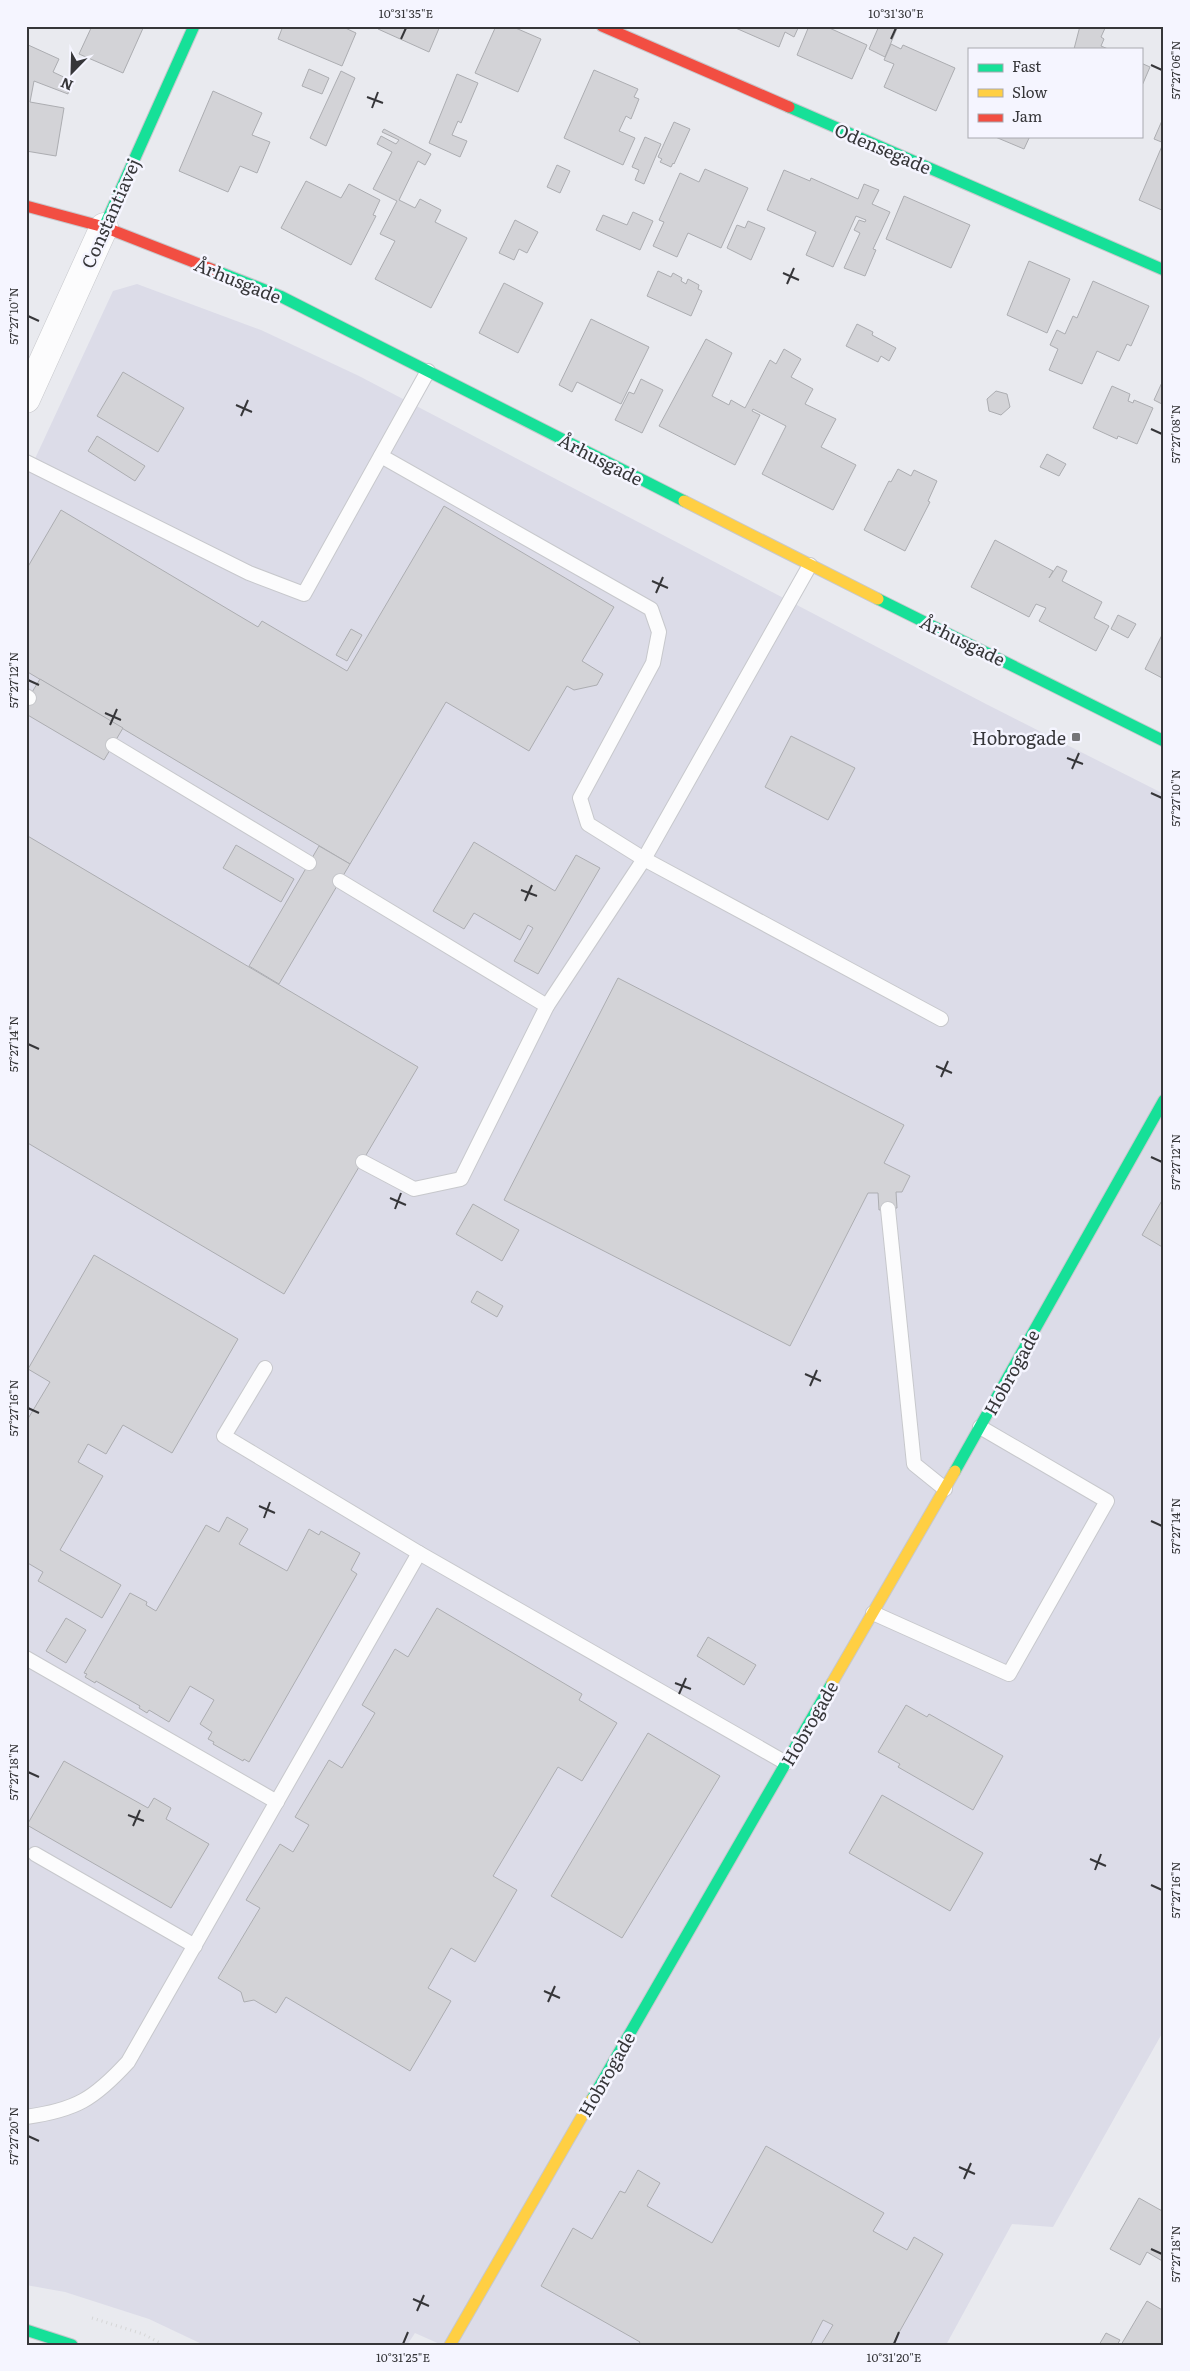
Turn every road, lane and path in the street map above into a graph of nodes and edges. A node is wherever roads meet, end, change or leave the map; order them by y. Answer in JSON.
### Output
{"nodes":[{"id":1,"x":194,"y":26,"type":"edge"},
{"id":2,"x":602,"y":26,"type":"edge"},
{"id":3,"x":26,"y":206,"type":"edge"},
{"id":4,"x":104,"y":227,"type":"junction"},
{"id":5,"x":1164,"y":270,"type":"edge"},
{"id":6,"x":428,"y":371,"type":"junction"},
{"id":7,"x":26,"y":399,"type":"edge"},
{"id":8,"x":381,"y":456,"type":"junction"},
{"id":9,"x":26,"y":462,"type":"edge"},
{"id":10,"x":810,"y":565,"type":"junction"},
{"id":11,"x":1164,"y":741,"type":"edge"},
{"id":12,"x":113,"y":745,"type":"dead end"},
{"id":13,"x":644,"y":859,"type":"junction"},
{"id":14,"x":309,"y":863,"type":"dead end"},
{"id":15,"x":340,"y":881,"type":"dead end"},
{"id":16,"x":547,"y":1006,"type":"junction"},
{"id":17,"x":942,"y":1019,"type":"dead end"},
{"id":18,"x":1164,"y":1100,"type":"edge"},
{"id":19,"x":363,"y":1162,"type":"dead end"},
{"id":20,"x":888,"y":1209,"type":"dead end"},
{"id":21,"x":265,"y":1368,"type":"dead end"},
{"id":22,"x":980,"y":1427,"type":"junction"},
{"id":23,"x":945,"y":1488,"type":"junction"},
{"id":24,"x":419,"y":1554,"type":"junction"},
{"id":25,"x":873,"y":1613,"type":"junction"},
{"id":26,"x":26,"y":1658,"type":"edge"},
{"id":27,"x":786,"y":1763,"type":"junction"},
{"id":28,"x":277,"y":1802,"type":"junction"},
{"id":29,"x":35,"y":1854,"type":"dead end"},
{"id":30,"x":195,"y":1946,"type":"junction"},
{"id":31,"x":26,"y":2117,"type":"edge"},
{"id":32,"x":26,"y":2330,"type":"edge"},
{"id":33,"x":72,"y":2345,"type":"edge"},
{"id":34,"x":450,"y":2345,"type":"edge"}],
"edges":[{"from":1,"to":4,"type":"street","name":"Constantiavej"},
{"from":2,"to":5,"type":"street","name":"Odensegade"},
{"from":3,"to":4,"type":"street","name":"Århusgade"},
{"from":4,"to":6,"type":"street","name":"Århusgade"},
{"from":4,"to":7,"type":"street","name":"Constantiavej"},
{"from":6,"to":8,"type":"lane"},
{"from":6,"to":10,"type":"street","name":"Århusgade"},
{"from":8,"to":9,"type":"lane"},
{"from":8,"to":13,"type":"lane"},
{"from":10,"to":11,"type":"street","name":"Århusgade"},
{"from":10,"to":13,"type":"lane"},
{"from":12,"to":14,"type":"lane"},
{"from":13,"to":16,"type":"lane"},
{"from":13,"to":17,"type":"lane"},
{"from":15,"to":16,"type":"lane"},
{"from":16,"to":19,"type":"lane"},
{"from":18,"to":22,"type":"street","name":"Hobrogade"},
{"from":20,"to":23,"type":"lane"},
{"from":21,"to":24,"type":"lane"},
{"from":22,"to":23,"type":"street","name":"Hobrogade"},
{"from":22,"to":25,"type":"lane"},
{"from":23,"to":25,"type":"street","name":"Hobrogade"},
{"from":24,"to":27,"type":"lane"},
{"from":24,"to":28,"type":"lane"},
{"from":25,"to":27,"type":"street","name":"Hobrogade"},
{"from":26,"to":28,"type":"lane"},
{"from":27,"to":34,"type":"street","name":"Hobrogade"},
{"from":28,"to":30,"type":"lane"},
{"from":29,"to":30,"type":"lane"},
{"from":30,"to":31,"type":"lane"},
{"from":32,"to":33,"type":"street"}]}
